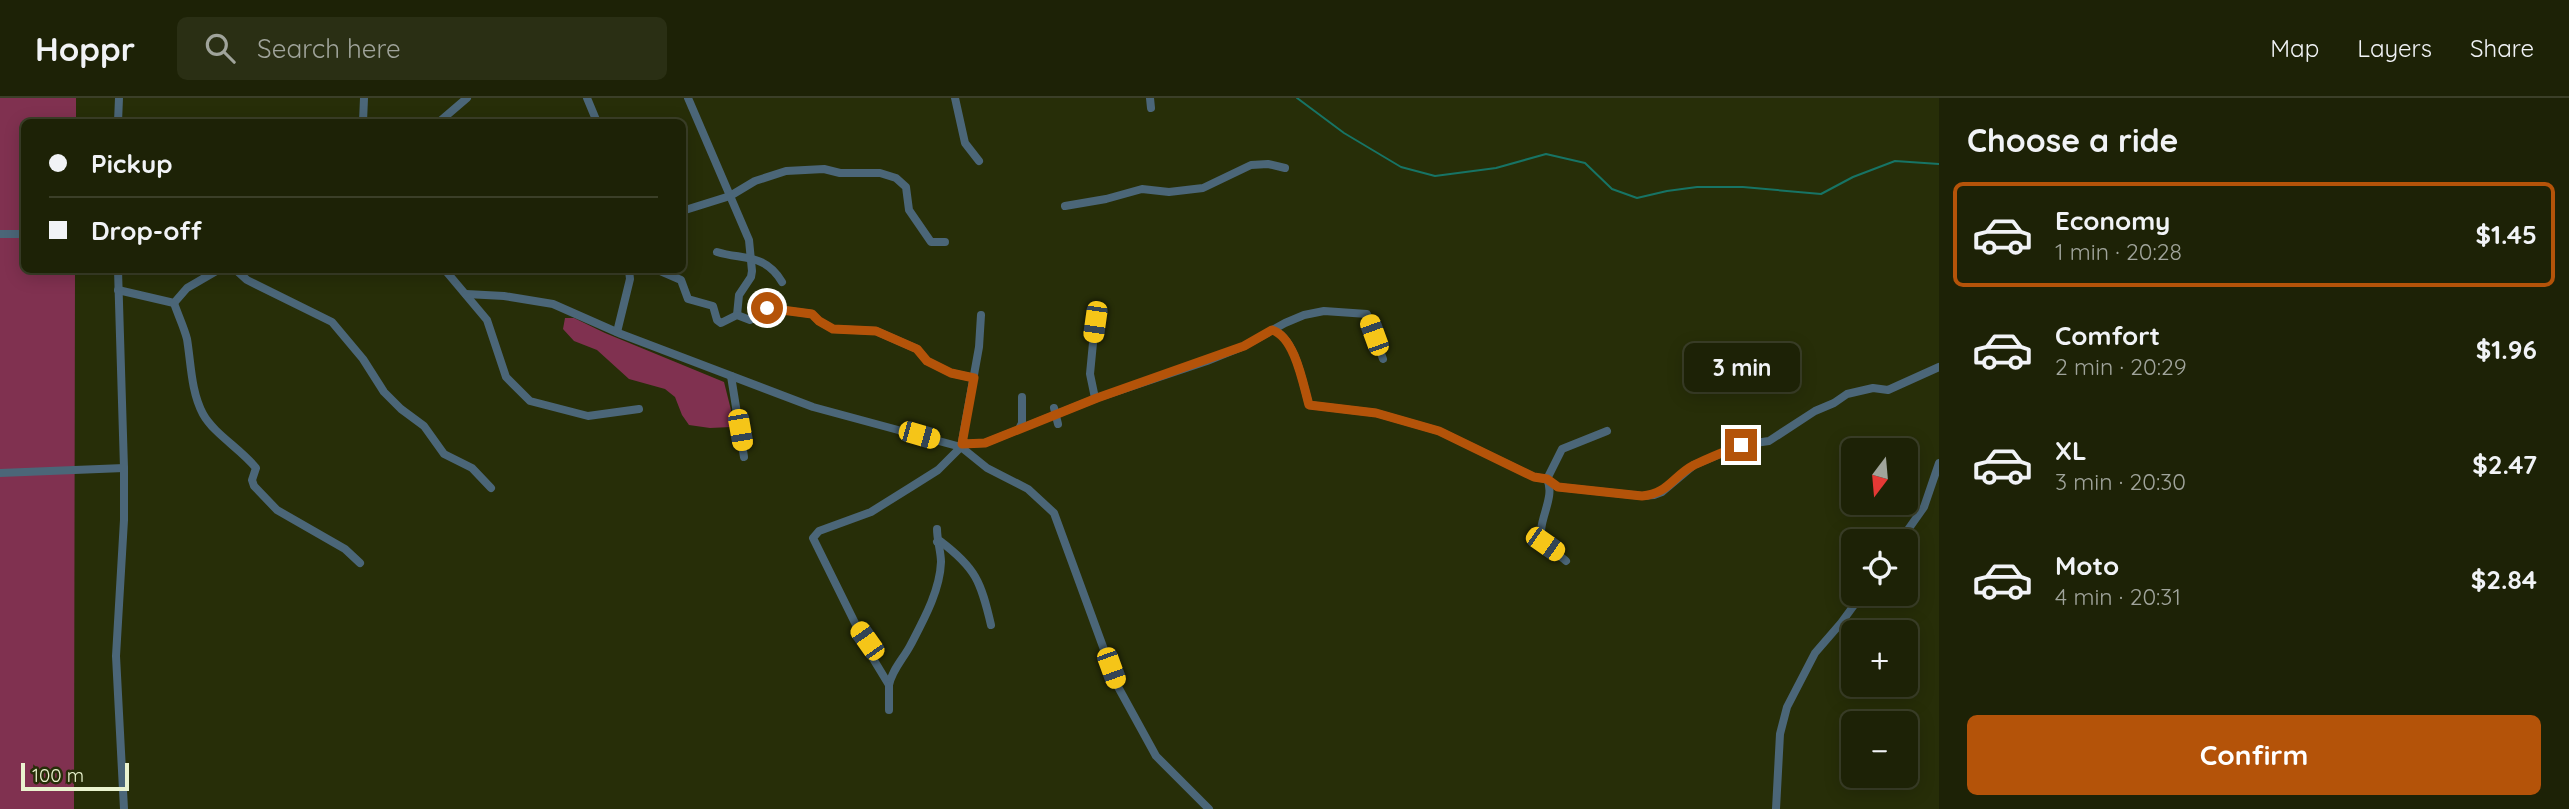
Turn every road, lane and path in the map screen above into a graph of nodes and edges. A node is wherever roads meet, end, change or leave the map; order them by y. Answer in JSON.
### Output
{"nodes":[{"id":1,"x":119,"y":98,"type":"edge"},
{"id":2,"x":364,"y":98,"type":"edge"},
{"id":3,"x":467,"y":98,"type":"edge"},
{"id":4,"x":587,"y":98,"type":"edge"},
{"id":5,"x":688,"y":98,"type":"edge"},
{"id":6,"x":955,"y":98,"type":"edge"},
{"id":7,"x":1150,"y":98,"type":"edge"},
{"id":8,"x":1152,"y":108,"type":"dead end"},
{"id":9,"x":118,"y":119,"type":"edge"},
{"id":10,"x":363,"y":119,"type":"edge"},
{"id":11,"x":442,"y":119,"type":"edge"},
{"id":12,"x":596,"y":119,"type":"edge"},
{"id":13,"x":979,"y":162,"type":"dead end"},
{"id":14,"x":1285,"y":167,"type":"dead end"},
{"id":15,"x":730,"y":197,"type":"junction"},
{"id":16,"x":1065,"y":206,"type":"dead end"},
{"id":17,"x":686,"y":210,"type":"edge"},
{"id":18,"x":0,"y":234,"type":"edge"},
{"id":19,"x":21,"y":234,"type":"edge"},
{"id":20,"x":945,"y":242,"type":"dead end"},
{"id":21,"x":717,"y":252,"type":"dead end"},
{"id":22,"x":751,"y":257,"type":"junction"},
{"id":23,"x":117,"y":273,"type":"edge"},
{"id":24,"x":213,"y":273,"type":"edge"},
{"id":25,"x":239,"y":273,"type":"edge"},
{"id":26,"x":448,"y":273,"type":"edge"},
{"id":27,"x":629,"y":273,"type":"edge"},
{"id":28,"x":665,"y":273,"type":"edge"},
{"id":29,"x":782,"y":282,"type":"dead end"},
{"id":30,"x":118,"y":290,"type":"junction"},
{"id":31,"x":466,"y":294,"type":"junction"},
{"id":32,"x":174,"y":303,"type":"junction"},
{"id":33,"x":737,"y":315,"type":"junction"},
{"id":34,"x":981,"y":315,"type":"dead end"},
{"id":35,"x":1095,"y":322,"type":"dead end"},
{"id":36,"x":1272,"y":330,"type":"junction"},
{"id":37,"x":617,"y":332,"type":"junction"},
{"id":38,"x":1383,"y":359,"type":"dead end"},
{"id":39,"x":1939,"y":367,"type":"edge"},
{"id":40,"x":731,"y":376,"type":"junction"},
{"id":41,"x":974,"y":378,"type":"junction"},
{"id":42,"x":1022,"y":397,"type":"dead end"},
{"id":43,"x":1096,"y":398,"type":"junction"},
{"id":44,"x":639,"y":408,"type":"dead end"},
{"id":45,"x":1055,"y":411,"type":"junction"},
{"id":46,"x":1058,"y":424,"type":"dead end"},
{"id":47,"x":1019,"y":429,"type":"junction"},
{"id":48,"x":1607,"y":431,"type":"dead end"},
{"id":49,"x":962,"y":445,"type":"junction"},
{"id":50,"x":744,"y":457,"type":"dead end"},
{"id":51,"x":1939,"y":463,"type":"edge"},
{"id":52,"x":124,"y":468,"type":"junction"},
{"id":53,"x":0,"y":473,"type":"edge"},
{"id":54,"x":1547,"y":479,"type":"junction"},
{"id":55,"x":491,"y":488,"type":"dead end"},
{"id":56,"x":937,"y":529,"type":"dead end"},
{"id":57,"x":1908,"y":529,"type":"edge"},
{"id":58,"x":937,"y":542,"type":"junction"},
{"id":59,"x":1566,"y":561,"type":"dead end"},
{"id":60,"x":360,"y":563,"type":"dead end"},
{"id":61,"x":1854,"y":606,"type":"edge"},
{"id":62,"x":991,"y":625,"type":"dead end"},
{"id":63,"x":889,"y":685,"type":"junction"},
{"id":64,"x":889,"y":710,"type":"dead end"},
{"id":65,"x":124,"y":809,"type":"edge"},
{"id":66,"x":1209,"y":809,"type":"edge"},
{"id":67,"x":1776,"y":809,"type":"edge"}],
"edges":[{"from":1,"to":9,"type":"street"},
{"from":2,"to":10,"type":"street"},
{"from":3,"to":11,"type":"street"},
{"from":4,"to":12,"type":"street"},
{"from":5,"to":15,"type":"street"},
{"from":6,"to":13,"type":"street"},
{"from":7,"to":8,"type":"street"},
{"from":14,"to":16,"type":"street"},
{"from":15,"to":17,"type":"street"},
{"from":15,"to":20,"type":"street"},
{"from":15,"to":22,"type":"street"},
{"from":18,"to":19,"type":"street"},
{"from":21,"to":22,"type":"street"},
{"from":22,"to":29,"type":"street"},
{"from":22,"to":33,"type":"street"},
{"from":23,"to":30,"type":"street"},
{"from":24,"to":32,"type":"street"},
{"from":25,"to":55,"type":"street"},
{"from":26,"to":31,"type":"street"},
{"from":27,"to":37,"type":"street"},
{"from":28,"to":33,"type":"street"},
{"from":30,"to":32,"type":"street"},
{"from":30,"to":52,"type":"street"},
{"from":31,"to":37,"type":"street"},
{"from":31,"to":44,"type":"street"},
{"from":32,"to":60,"type":"street"},
{"from":33,"to":41,"type":"street"},
{"from":34,"to":41,"type":"street"},
{"from":35,"to":43,"type":"street"},
{"from":36,"to":38,"type":"street"},
{"from":36,"to":43,"type":"street"},
{"from":36,"to":54,"type":"street"},
{"from":37,"to":40,"type":"street"},
{"from":39,"to":54,"type":"street"},
{"from":40,"to":49,"type":"street"},
{"from":40,"to":50,"type":"street"},
{"from":41,"to":49,"type":"street"},
{"from":42,"to":47,"type":"street"},
{"from":43,"to":45,"type":"street"},
{"from":45,"to":46,"type":"street"},
{"from":45,"to":47,"type":"street"},
{"from":47,"to":49,"type":"street"},
{"from":48,"to":54,"type":"street"},
{"from":49,"to":63,"type":"street"},
{"from":49,"to":66,"type":"street"},
{"from":51,"to":57,"type":"street"},
{"from":52,"to":53,"type":"street"},
{"from":52,"to":65,"type":"street"},
{"from":54,"to":59,"type":"street"},
{"from":56,"to":58,"type":"street"},
{"from":58,"to":62,"type":"street"},
{"from":58,"to":63,"type":"street"},
{"from":61,"to":67,"type":"street"},
{"from":63,"to":64,"type":"street"}]}
